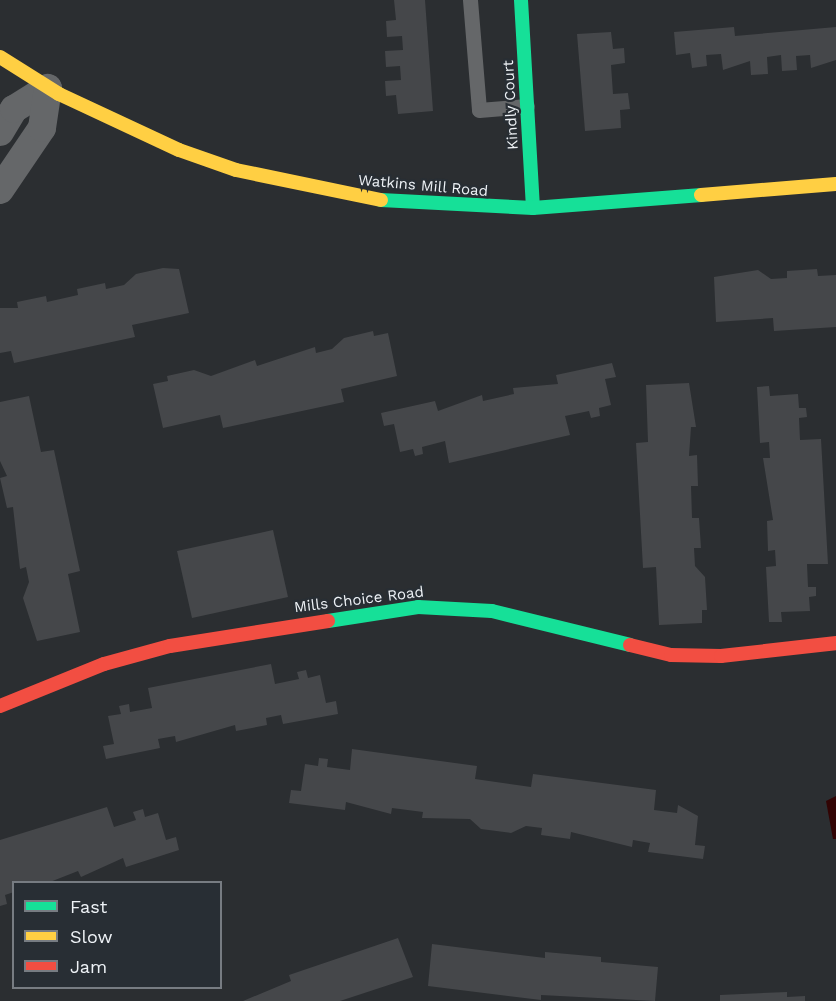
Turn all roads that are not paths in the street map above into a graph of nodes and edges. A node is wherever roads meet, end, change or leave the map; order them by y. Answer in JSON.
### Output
{"nodes":[{"id":1,"x":470,"y":0,"type":"edge"},
{"id":2,"x":521,"y":0,"type":"edge"},
{"id":3,"x":0,"y":57,"type":"edge"},
{"id":4,"x":48,"y":88,"type":"junction"},
{"id":5,"x":527,"y":106,"type":"junction"},
{"id":6,"x":0,"y":132,"type":"edge"},
{"id":7,"x":836,"y":184,"type":"edge"},
{"id":8,"x":0,"y":189,"type":"edge"},
{"id":9,"x":533,"y":208,"type":"junction"},
{"id":10,"x":836,"y":643,"type":"edge"},
{"id":11,"x":0,"y":706,"type":"edge"}],
"edges":[{"from":1,"to":5,"type":"lane"},
{"from":2,"to":5,"type":"street","name":"Kindly Court"},
{"from":3,"to":4,"type":"street","name":"Watkins Mill Road"},
{"from":4,"to":6,"type":"street"},
{"from":4,"to":8,"type":"street"},
{"from":4,"to":9,"type":"street","name":"Watkins Mill Road"},
{"from":5,"to":9,"type":"street","name":"Kindly Court"},
{"from":7,"to":9,"type":"street","name":"Watkins Mill Road"},
{"from":10,"to":11,"type":"street","name":"Mills Choice Road"}]}
